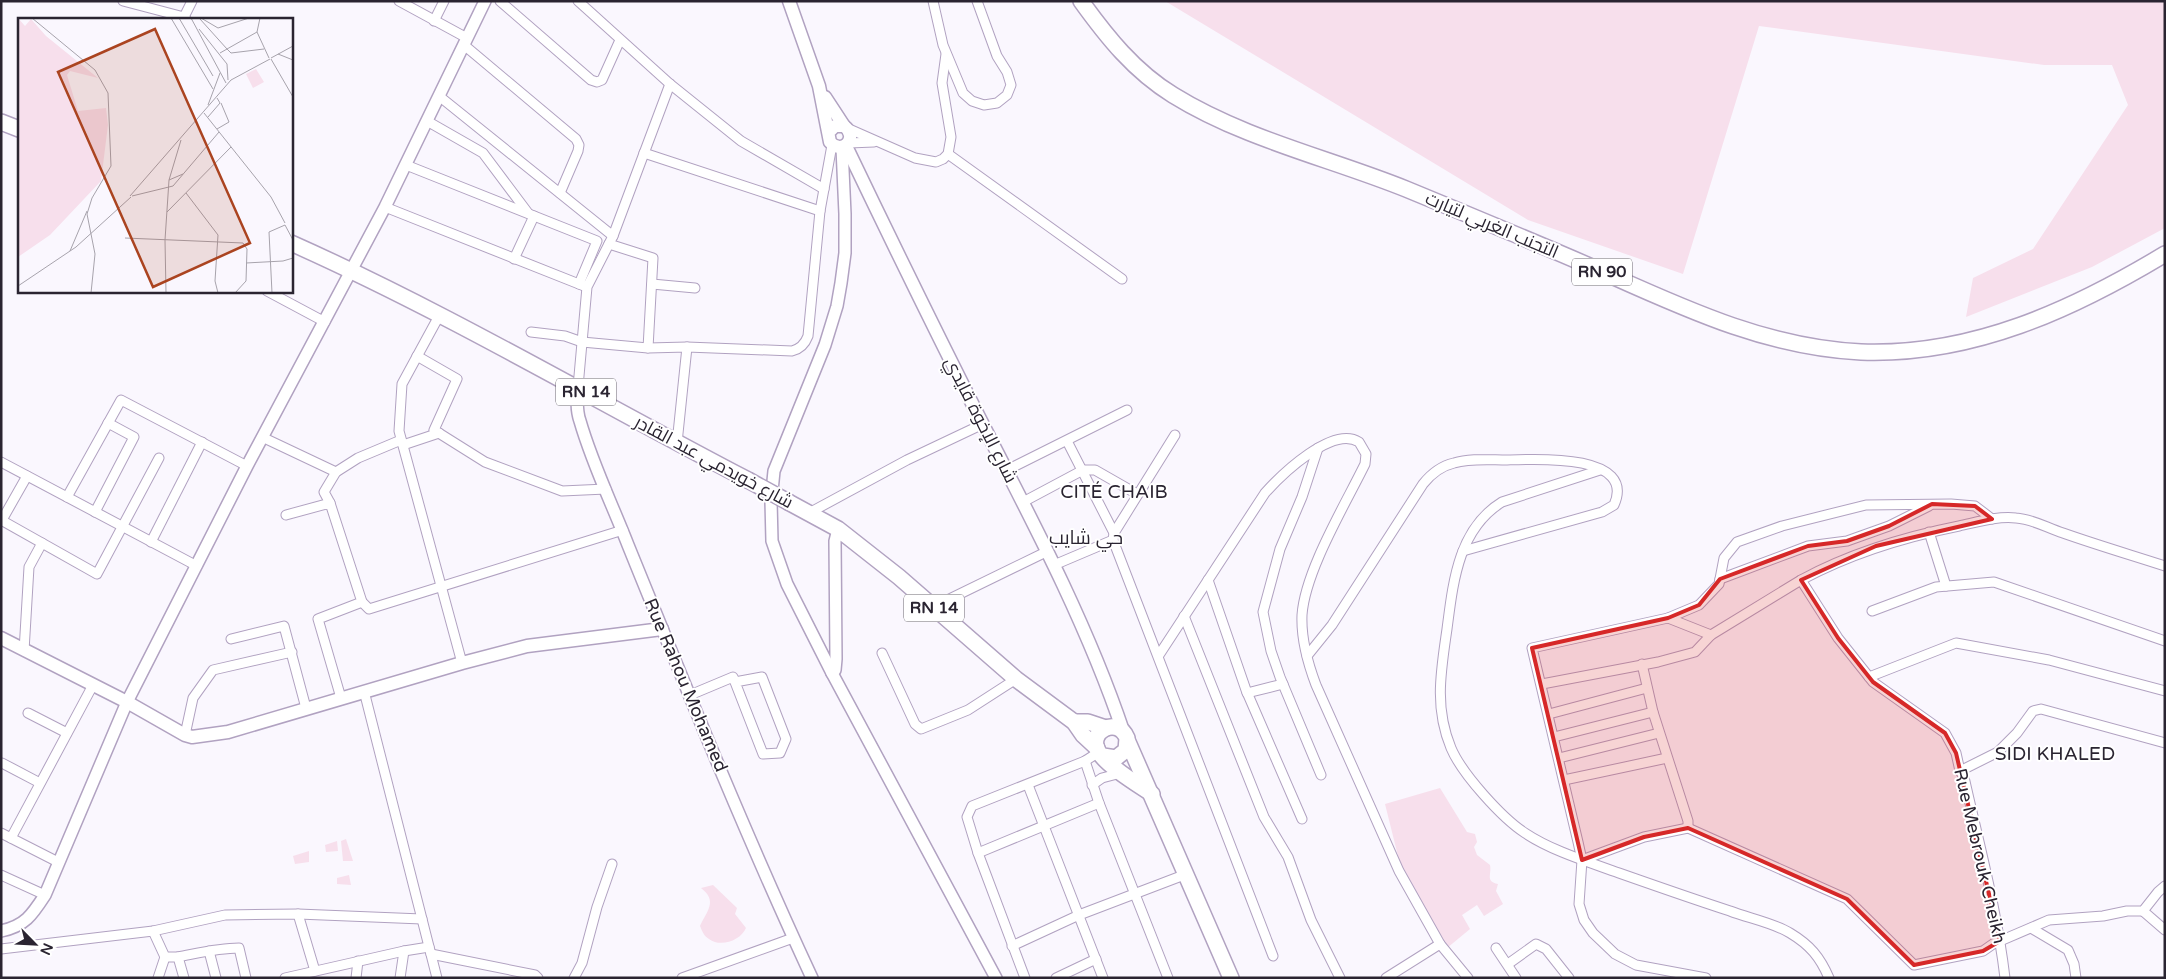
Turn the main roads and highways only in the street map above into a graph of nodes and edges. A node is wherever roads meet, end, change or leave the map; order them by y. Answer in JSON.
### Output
{"nodes":[{"id":1,"x":789,"y":1,"type":"edge"},
{"id":2,"x":1081,"y":1,"type":"edge"},
{"id":3,"x":819,"y":86,"type":"junction"},
{"id":4,"x":1,"y":122,"type":"edge"},
{"id":5,"x":846,"y":127,"type":"junction"},
{"id":6,"x":18,"y":129,"type":"edge"},
{"id":7,"x":839,"y":143,"type":"junction"},
{"id":8,"x":292,"y":243,"type":"edge"},
{"id":9,"x":2165,"y":254,"type":"edge"},
{"id":10,"x":662,"y":629,"type":"road end"},
{"id":11,"x":2,"y":641,"type":"edge"},
{"id":12,"x":1074,"y":722,"type":"junction"},
{"id":13,"x":1117,"y":732,"type":"junction"},
{"id":14,"x":1109,"y":759,"type":"junction"},
{"id":15,"x":1152,"y":794,"type":"junction"},
{"id":16,"x":1231,"y":978,"type":"edge"}],
"edges":[{"from":1,"to":3,"type":"main road","name":"شارع الإخوة قايدي"},
{"from":2,"to":9,"type":"main road","name":"التجنب الغربي لتيارت","number":"RN 90"},
{"from":3,"to":5,"type":"main road","name":"شارع الإخوة قايدي"},
{"from":3,"to":7,"type":"main road","name":"شارع الإخوة قايدي"},
{"from":4,"to":6,"type":"main road"},
{"from":5,"to":7,"type":"main road"},
{"from":5,"to":7,"type":"main road"},
{"from":7,"to":13,"type":"main road","name":"شارع الإخوة قايدي"},
{"from":8,"to":12,"type":"main road","name":"شارع خويدمي عبد القادر","number":"RN 14","bridge":true},
{"from":10,"to":11,"type":"main road"},
{"from":12,"to":13,"type":"main road","name":"شارع خويدمي عبد القادر","number":"RN 14"},
{"from":12,"to":14,"type":"main road","name":"شارع خويدمي عبد القادر","number":"RN 14"},
{"from":13,"to":14,"type":"main road"},
{"from":13,"to":14,"type":"main road"},
{"from":13,"to":15,"type":"main road"},
{"from":14,"to":15,"type":"main road","name":"شارع خويدمي عبد القادر","number":"RN 14"},
{"from":15,"to":16,"type":"main road"}]}
